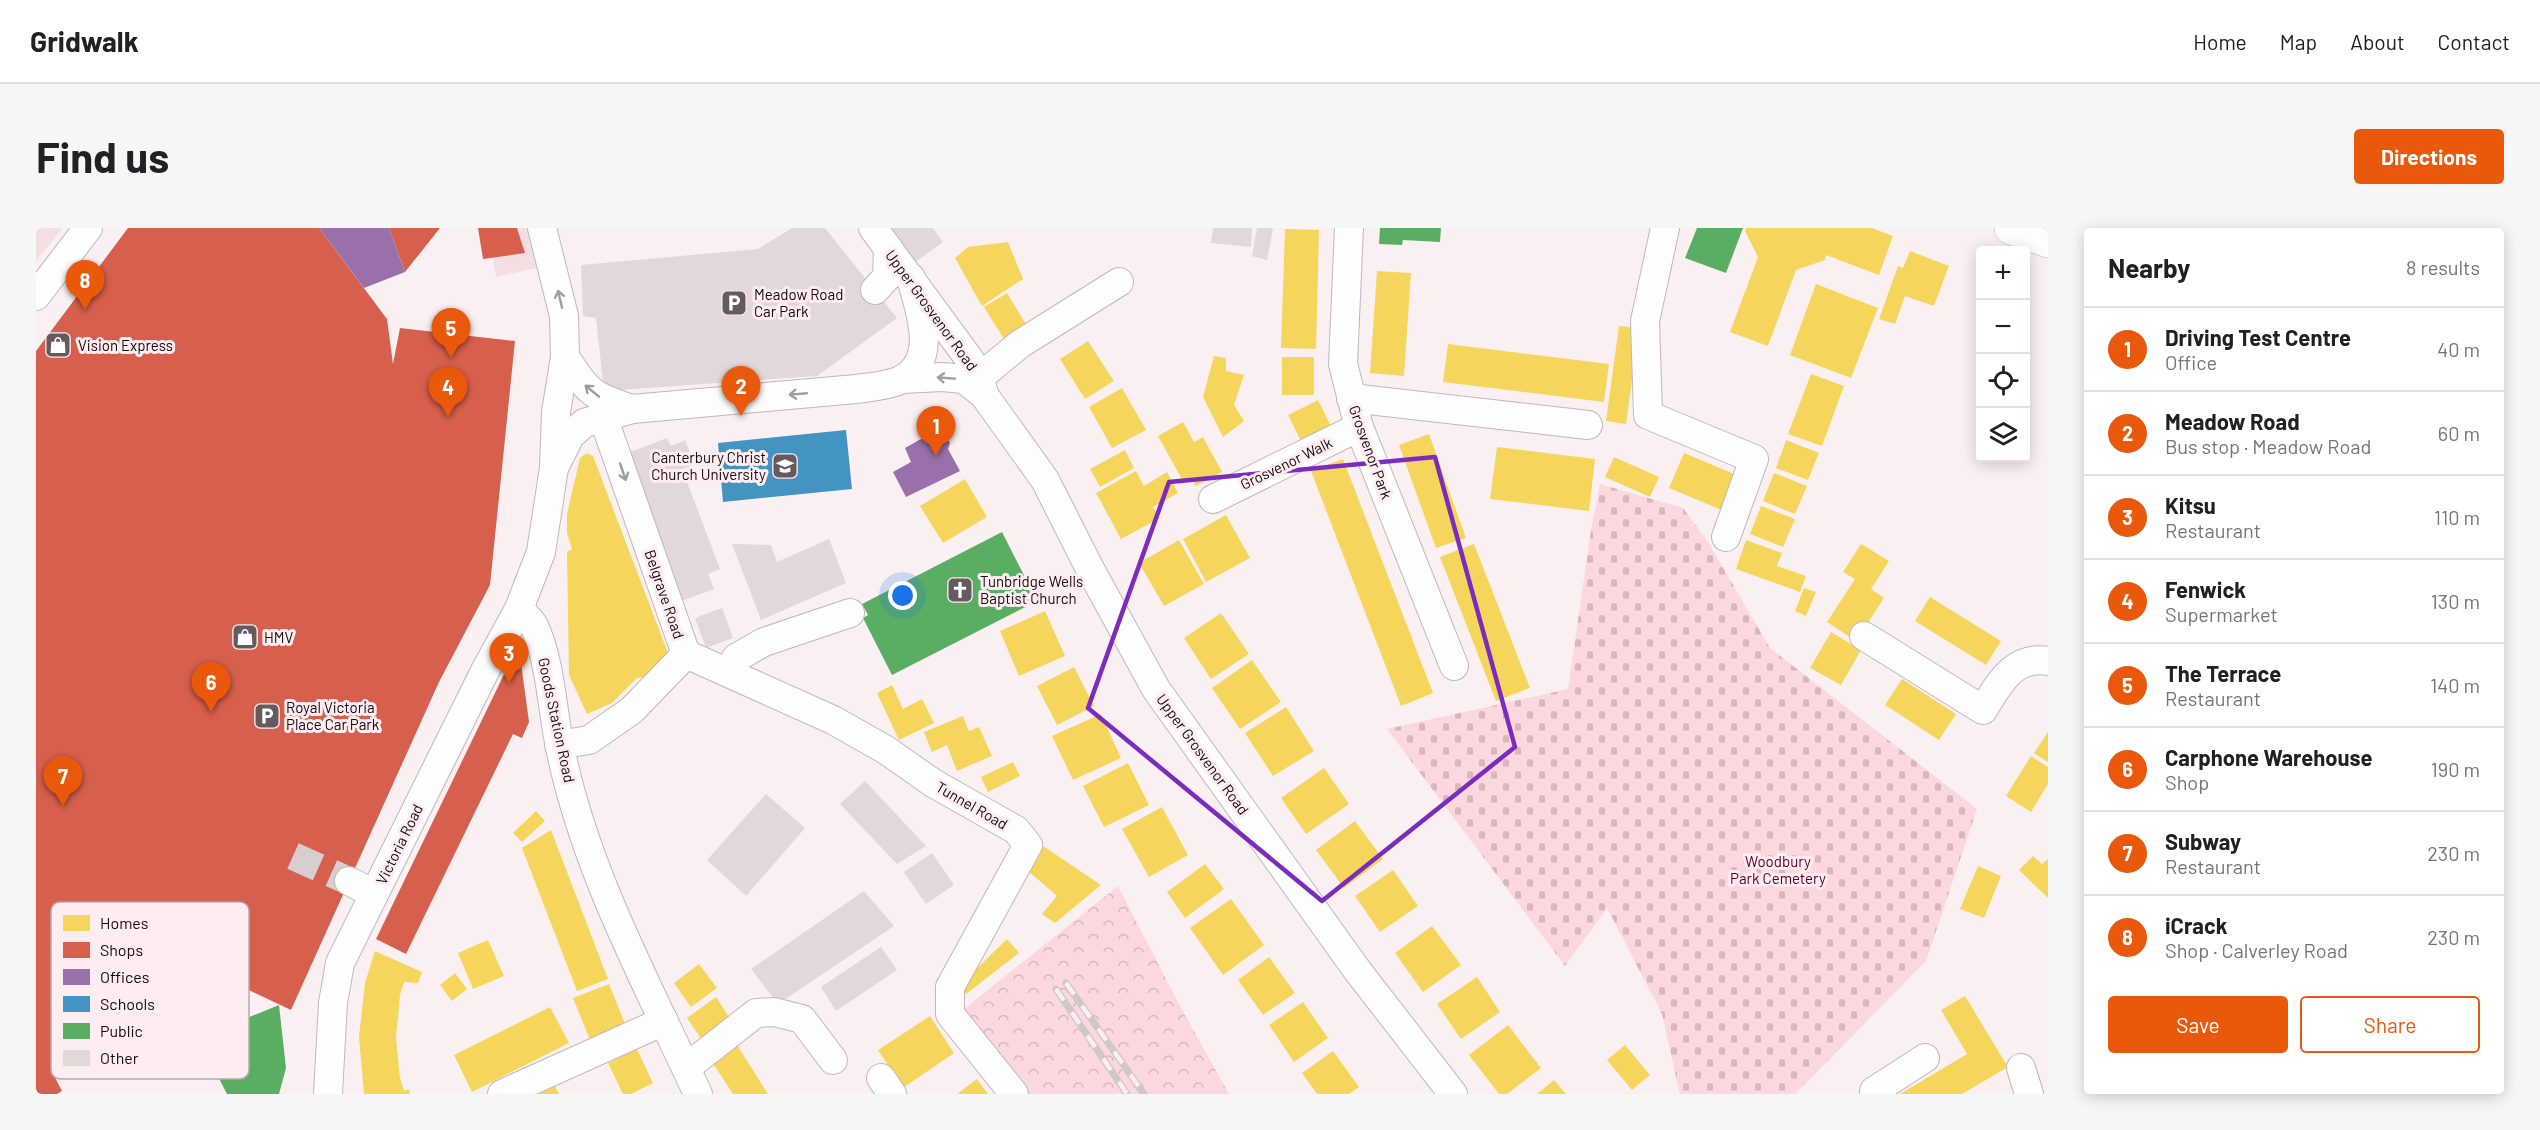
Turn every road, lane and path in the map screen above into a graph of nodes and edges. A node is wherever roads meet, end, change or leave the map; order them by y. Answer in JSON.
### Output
{"nodes":[{"id":1,"x":88,"y":228,"type":"edge"},
{"id":2,"x":542,"y":228,"type":"edge"},
{"id":3,"x":1349,"y":228,"type":"edge"},
{"id":4,"x":1665,"y":228,"type":"edge"},
{"id":5,"x":2011,"y":228,"type":"edge"},
{"id":6,"x":880,"y":238,"type":"edge"},
{"id":7,"x":2048,"y":241,"type":"edge"},
{"id":8,"x":911,"y":278,"type":"junction"},
{"id":9,"x":1119,"y":282,"type":"dead end"},
{"id":10,"x":875,"y":290,"type":"dead end"},
{"id":11,"x":36,"y":296,"type":"edge"},
{"id":12,"x":565,"y":357,"type":"junction"},
{"id":13,"x":902,"y":379,"type":"junction"},
{"id":14,"x":982,"y":386,"type":"junction"},
{"id":15,"x":1351,"y":398,"type":"junction"},
{"id":16,"x":632,"y":409,"type":"junction"},
{"id":17,"x":603,"y":417,"type":"junction"},
{"id":18,"x":1588,"y":425,"type":"dead end"},
{"id":19,"x":1359,"y":427,"type":"junction"},
{"id":20,"x":554,"y":468,"type":"junction"},
{"id":21,"x":1213,"y":499,"type":"dead end"},
{"id":22,"x":1726,"y":537,"type":"dead end"},
{"id":23,"x":519,"y":609,"type":"junction"},
{"id":24,"x":850,"y":612,"type":"dead end"},
{"id":25,"x":1864,"y":636,"type":"dead end"},
{"id":26,"x":686,"y":654,"type":"junction"},
{"id":27,"x":2048,"y":661,"type":"edge"},
{"id":28,"x":1454,"y":666,"type":"dead end"},
{"id":29,"x":727,"y":672,"type":"junction"},
{"id":30,"x":560,"y":745,"type":"junction"},
{"id":31,"x":349,"y":881,"type":"tunnel mouth"},
{"id":32,"x":375,"y":894,"type":"junction"},
{"id":33,"x":664,"y":1021,"type":"junction"},
{"id":34,"x":1925,"y":1058,"type":"dead end"},
{"id":35,"x":833,"y":1060,"type":"dead end"},
{"id":36,"x":686,"y":1068,"type":"junction"},
{"id":37,"x":327,"y":1094,"type":"edge"},
{"id":38,"x":502,"y":1094,"type":"edge"},
{"id":39,"x":698,"y":1094,"type":"edge"},
{"id":40,"x":1014,"y":1094,"type":"edge"},
{"id":41,"x":1453,"y":1094,"type":"edge"},
{"id":42,"x":1876,"y":1094,"type":"edge"}],
"edges":[{"from":1,"to":11,"type":"street"},
{"from":12,"to":2,"type":"street","one_way":true},
{"from":3,"to":15,"type":"street","name":"Grosvenor Park"},
{"from":4,"to":22,"type":"street"},
{"from":5,"to":7,"type":"highway"},
{"from":6,"to":8,"type":"street","name":"Upper Grosvenor Road"},
{"from":6,"to":10,"type":"street"},
{"from":8,"to":13,"type":"street"},
{"from":8,"to":14,"type":"street","name":"Upper Grosvenor Road"},
{"from":9,"to":14,"type":"street"},
{"from":16,"to":12,"type":"street","one_way":true},
{"from":12,"to":20,"type":"street"},
{"from":14,"to":13,"type":"street","name":"Upper Grosvenor Road","one_way":true},
{"from":13,"to":16,"type":"street","name":"Upper Grosvenor Road","one_way":true},
{"from":14,"to":41,"type":"street","name":"Upper Grosvenor Road"},
{"from":15,"to":18,"type":"street"},
{"from":15,"to":19,"type":"street","name":"Grosvenor Park"},
{"from":16,"to":17,"type":"street"},
{"from":17,"to":20,"type":"street"},
{"from":17,"to":26,"type":"street","name":"Belgrave Road","one_way":true},
{"from":19,"to":21,"type":"street","name":"Grosvenor Walk"},
{"from":19,"to":28,"type":"street","name":"Grosvenor Park"},
{"from":20,"to":23,"type":"street"},
{"from":23,"to":30,"type":"street","name":"Goods Station Road"},
{"from":23,"to":32,"type":"street","name":"Victoria Road"},
{"from":24,"to":29,"type":"street"},
{"from":25,"to":27,"type":"street"},
{"from":26,"to":29,"type":"street","name":"Tunnel Road"},
{"from":26,"to":30,"type":"street","name":"Belgrave Road"},
{"from":29,"to":40,"type":"street","name":"Tunnel Road"},
{"from":30,"to":33,"type":"street","name":"Goods Station Road"},
{"from":31,"to":32,"type":"street"},
{"from":32,"to":37,"type":"street","name":"Victoria Road"},
{"from":33,"to":36,"type":"street","name":"Goods Station Road"},
{"from":33,"to":38,"type":"street"},
{"from":34,"to":42,"type":"street"},
{"from":35,"to":36,"type":"street"},
{"from":36,"to":39,"type":"street","name":"Goods Station Road"}]}
